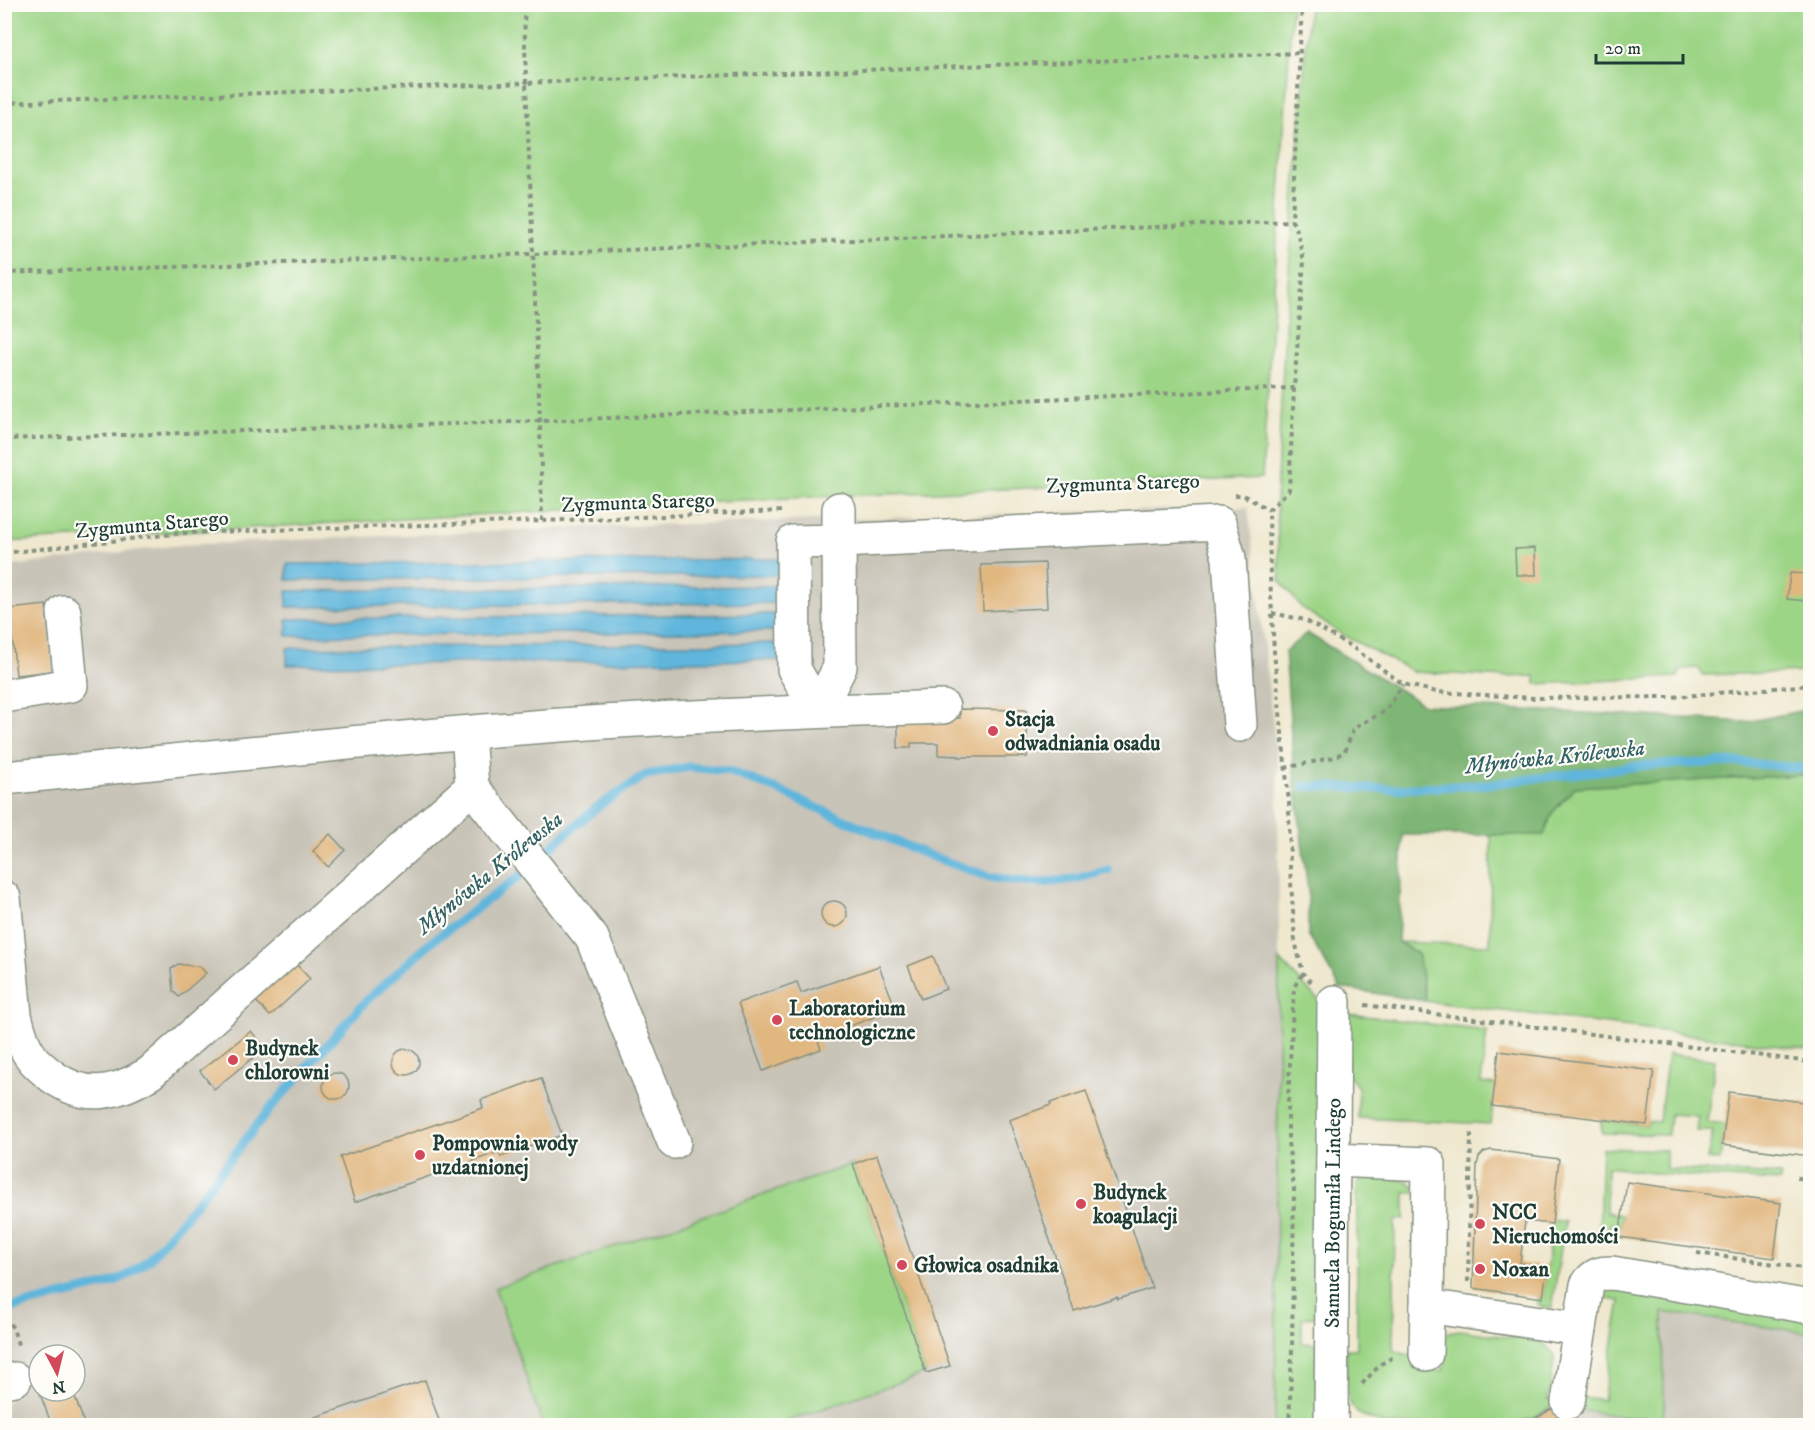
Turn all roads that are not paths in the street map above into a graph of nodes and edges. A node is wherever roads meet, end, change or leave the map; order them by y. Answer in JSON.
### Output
{"nodes":[{"id":1,"x":839,"y":525,"type":"junction"},
{"id":2,"x":64,"y":612,"type":"dead end"},
{"id":3,"x":4,"y":696,"type":"edge"},
{"id":4,"x":943,"y":707,"type":"dead end"},
{"id":5,"x":818,"y":711,"type":"junction"},
{"id":6,"x":1240,"y":725,"type":"dead end"},
{"id":7,"x":468,"y":733,"type":"junction"},
{"id":8,"x":4,"y":778,"type":"edge"},
{"id":9,"x":472,"y":787,"type":"junction"},
{"id":10,"x":4,"y":898,"type":"edge"},
{"id":11,"x":1334,"y":1002,"type":"road end"},
{"id":12,"x":674,"y":1142,"type":"dead end"},
{"id":13,"x":1333,"y":1160,"type":"junction"},
{"id":14,"x":1427,"y":1306,"type":"junction"},
{"id":15,"x":1810,"y":1307,"type":"edge"},
{"id":16,"x":1580,"y":1329,"type":"junction"},
{"id":17,"x":1426,"y":1354,"type":"road end"},
{"id":18,"x":1568,"y":1402,"type":"dead end"},
{"id":19,"x":1331,"y":1425,"type":"edge"}],
"edges":[{"from":1,"to":5,"type":"street"},
{"from":1,"to":5,"type":"street"},
{"from":1,"to":6,"type":"street"},
{"from":2,"to":3,"type":"street"},
{"from":4,"to":5,"type":"street"},
{"from":5,"to":7,"type":"street"},
{"from":7,"to":8,"type":"street"},
{"from":7,"to":9,"type":"street"},
{"from":9,"to":10,"type":"street"},
{"from":9,"to":12,"type":"street"},
{"from":11,"to":13,"type":"street","name":"Samuela Bogumiła Lindego"},
{"from":13,"to":14,"type":"street"},
{"from":13,"to":19,"type":"street","name":"Samuela Bogumiła Lindego"},
{"from":14,"to":16,"type":"street"},
{"from":14,"to":17,"type":"street"},
{"from":15,"to":16,"type":"street"},
{"from":16,"to":18,"type":"street"}]}
